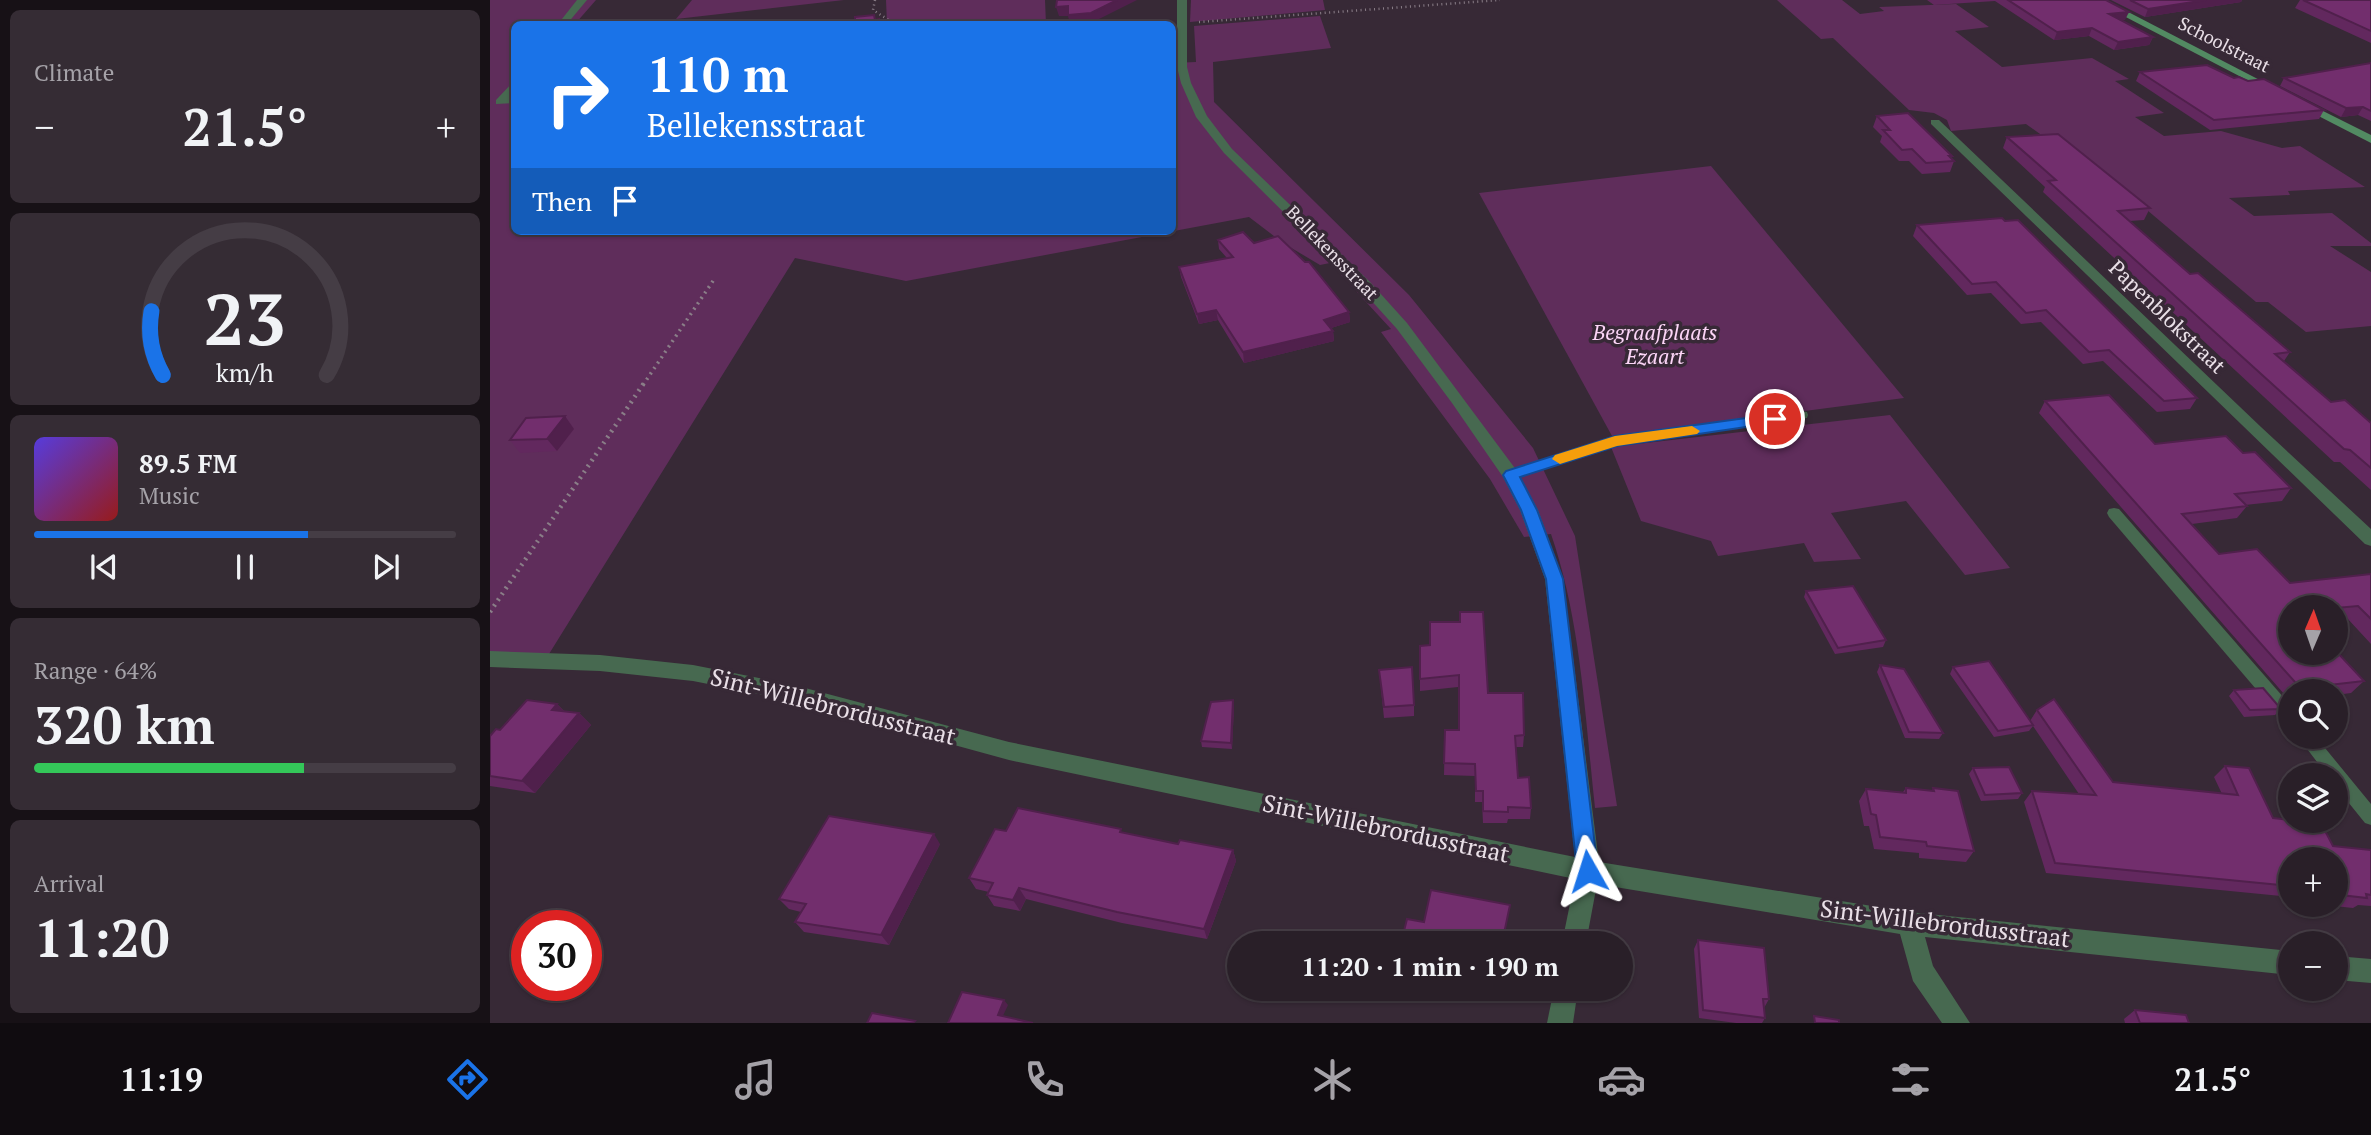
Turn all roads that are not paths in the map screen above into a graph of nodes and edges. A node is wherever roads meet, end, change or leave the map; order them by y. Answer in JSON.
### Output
{"nodes":[{"id":1,"x":582,"y":0,"type":"edge"},
{"id":2,"x":1182,"y":0,"type":"edge"},
{"id":3,"x":2098,"y":0,"type":"edge"},
{"id":4,"x":564,"y":21,"type":"edge"},
{"id":5,"x":1176,"y":25,"type":"edge"},
{"id":6,"x":511,"y":87,"type":"edge"},
{"id":7,"x":2282,"y":94,"type":"edge"},
{"id":8,"x":2294,"y":100,"type":"edge"},
{"id":9,"x":495,"y":105,"type":"edge"},
{"id":10,"x":1935,"y":122,"type":"dead end"},
{"id":11,"x":2371,"y":139,"type":"edge"},
{"id":12,"x":1802,"y":415,"type":"dead end"},
{"id":13,"x":1511,"y":475,"type":"junction"},
{"id":14,"x":2114,"y":513,"type":"dead end"},
{"id":15,"x":2371,"y":539,"type":"edge"},
{"id":16,"x":490,"y":659,"type":"edge"},
{"id":17,"x":2278,"y":703,"type":"edge"},
{"id":18,"x":2316,"y":749,"type":"edge"},
{"id":19,"x":2371,"y":817,"type":"edge"},
{"id":20,"x":1588,"y":871,"type":"junction"},
{"id":21,"x":1909,"y":924,"type":"junction"},
{"id":22,"x":1576,"y":931,"type":"edge"},
{"id":23,"x":2278,"y":962,"type":"edge"},
{"id":24,"x":2348,"y":969,"type":"edge"},
{"id":25,"x":2371,"y":971,"type":"edge"},
{"id":26,"x":1564,"y":1001,"type":"edge"},
{"id":27,"x":1560,"y":1023,"type":"edge"},
{"id":28,"x":1958,"y":1023,"type":"edge"}],
"edges":[{"from":1,"to":4,"type":"street"},
{"from":2,"to":5,"type":"street","name":"Bellekensstraat"},
{"from":3,"to":7,"type":"street","name":"Schoolstraat"},
{"from":5,"to":13,"type":"street","name":"Bellekensstraat"},
{"from":6,"to":9,"type":"street"},
{"from":8,"to":11,"type":"street"},
{"from":10,"to":15,"type":"street","name":"Papenblokstraat"},
{"from":12,"to":13,"type":"lane"},
{"from":13,"to":20,"type":"street","name":"Bellekensstraat"},
{"from":14,"to":17,"type":"lane"},
{"from":16,"to":20,"type":"street","name":"Sint-Willebrordusstraat"},
{"from":18,"to":19,"type":"lane"},
{"from":20,"to":21,"type":"street","name":"Sint-Willebrordusstraat"},
{"from":20,"to":22,"type":"street","name":"Bellekensstraat"},
{"from":21,"to":23,"type":"street","name":"Sint-Willebrordusstraat"},
{"from":21,"to":28,"type":"street"},
{"from":24,"to":25,"type":"street"},
{"from":26,"to":27,"type":"street"}]}
